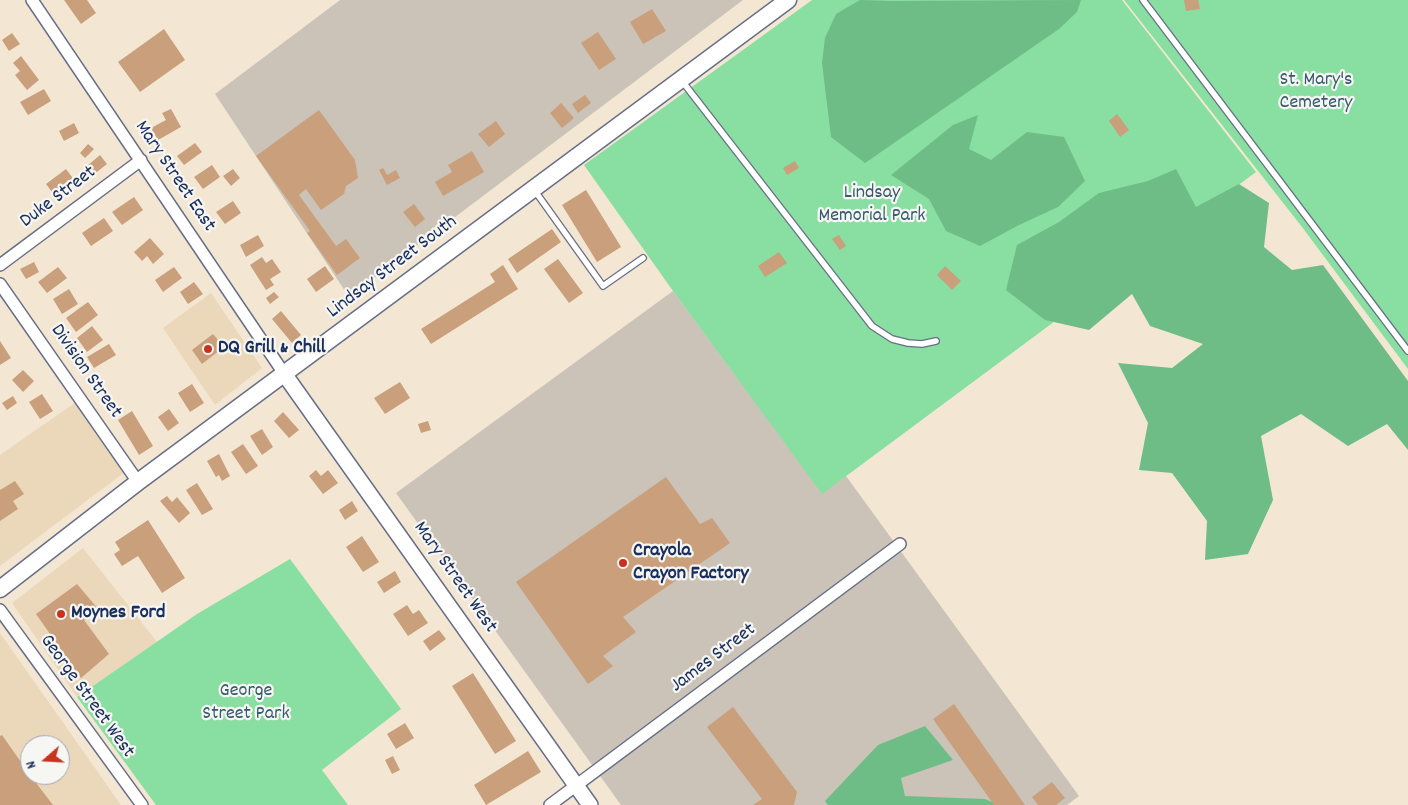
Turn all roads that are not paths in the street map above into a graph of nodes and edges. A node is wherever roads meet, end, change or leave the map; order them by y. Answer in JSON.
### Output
{"nodes":[{"id":1,"x":32,"y":0,"type":"edge"},
{"id":2,"x":788,"y":0,"type":"edge"},
{"id":3,"x":1143,"y":0,"type":"edge"},
{"id":4,"x":681,"y":80,"type":"junction"},
{"id":5,"x":141,"y":160,"type":"junction"},
{"id":6,"x":534,"y":189,"type":"junction"},
{"id":7,"x":643,"y":258,"type":"dead end"},
{"id":8,"x":0,"y":265,"type":"edge"},
{"id":9,"x":0,"y":284,"type":"edge"},
{"id":10,"x":936,"y":342,"type":"dead end"},
{"id":11,"x":1408,"y":351,"type":"edge"},
{"id":12,"x":285,"y":375,"type":"junction"},
{"id":13,"x":138,"y":482,"type":"junction"},
{"id":14,"x":900,"y":544,"type":"dead end"},
{"id":15,"x":0,"y":590,"type":"edge"},
{"id":16,"x":0,"y":610,"type":"edge"},
{"id":17,"x":576,"y":786,"type":"junction"},
{"id":18,"x":142,"y":805,"type":"edge"},
{"id":19,"x":550,"y":805,"type":"edge"},
{"id":20,"x":590,"y":805,"type":"edge"}],
"edges":[{"from":1,"to":5,"type":"street","name":"Mary Street East"},
{"from":2,"to":4,"type":"main road","name":"Lindsay Street South"},
{"from":3,"to":11,"type":"lane"},
{"from":4,"to":6,"type":"main road","name":"Lindsay Street South"},
{"from":4,"to":10,"type":"lane"},
{"from":5,"to":8,"type":"street","name":"Duke Street"},
{"from":5,"to":12,"type":"street","name":"Mary Street East"},
{"from":6,"to":7,"type":"lane"},
{"from":6,"to":12,"type":"main road","name":"Lindsay Street South"},
{"from":9,"to":13,"type":"street","name":"Division Street"},
{"from":12,"to":13,"type":"main road","name":"Lindsay Street South"},
{"from":12,"to":17,"type":"street","name":"Mary Street West"},
{"from":13,"to":15,"type":"main road","name":"Lindsay Street South"},
{"from":14,"to":17,"type":"street","name":"James Street"},
{"from":16,"to":18,"type":"street","name":"George Street West"},
{"from":17,"to":19,"type":"street","name":"James Street"},
{"from":17,"to":20,"type":"street","name":"Mary Street West"}]}
